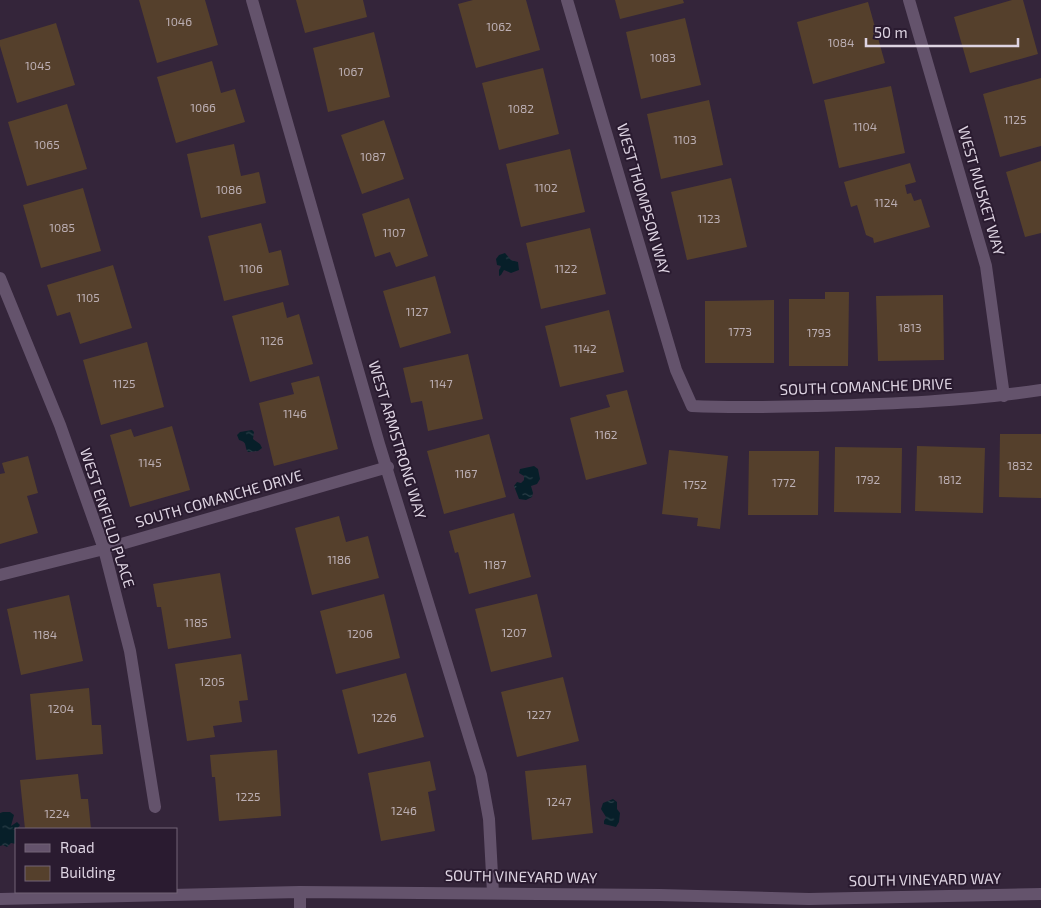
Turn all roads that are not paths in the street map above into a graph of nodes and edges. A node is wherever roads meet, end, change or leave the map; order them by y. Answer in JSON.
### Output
{"nodes":[{"id":1,"x":252,"y":0,"type":"edge"},
{"id":2,"x":567,"y":0,"type":"edge"},
{"id":3,"x":909,"y":0,"type":"edge"},
{"id":4,"x":0,"y":278,"type":"edge"},
{"id":5,"x":1041,"y":390,"type":"edge"},
{"id":6,"x":1004,"y":396,"type":"junction"},
{"id":7,"x":692,"y":406,"type":"joint"},
{"id":8,"x":388,"y":467,"type":"junction"},
{"id":9,"x":104,"y":549,"type":"junction"},
{"id":10,"x":0,"y":575,"type":"edge"},
{"id":11,"x":155,"y":807,"type":"dead end"},
{"id":12,"x":300,"y":892,"type":"junction"},
{"id":13,"x":493,"y":893,"type":"junction"},
{"id":14,"x":1041,"y":894,"type":"edge"},
{"id":15,"x":0,"y":899,"type":"edge"},
{"id":16,"x":809,"y":904,"type":"edge"},
{"id":17,"x":300,"y":908,"type":"edge"}],
"edges":[{"from":1,"to":8,"type":"street","name":"WEST ARMSTRONG WAY"},
{"from":2,"to":7,"type":"street","name":"WEST THOMPSON WAY"},
{"from":3,"to":6,"type":"street","name":"WEST MUSKET WAY"},
{"from":4,"to":9,"type":"street","name":"WEST ENFIELD PLACE"},
{"from":5,"to":6,"type":"street","name":"SOUTH COMANCHE DRIVE"},
{"from":6,"to":7,"type":"street","name":"SOUTH COMANCHE DRIVE"},
{"from":8,"to":9,"type":"street","name":"SOUTH COMANCHE DRIVE"},
{"from":8,"to":13,"type":"street","name":"WEST ARMSTRONG WAY"},
{"from":9,"to":10,"type":"street","name":"SOUTH COMANCHE DRIVE"},
{"from":9,"to":11,"type":"street","name":"WEST ENFIELD PLACE"},
{"from":12,"to":13,"type":"street","name":"SOUTH VINEYARD WAY"},
{"from":12,"to":15,"type":"street","name":"SOUTH VINEYARD WAY"},
{"from":12,"to":17,"type":"street"},
{"from":13,"to":16,"type":"street","name":"SOUTH VINEYARD WAY"},
{"from":14,"to":16,"type":"street","name":"SOUTH VINEYARD WAY"}]}
